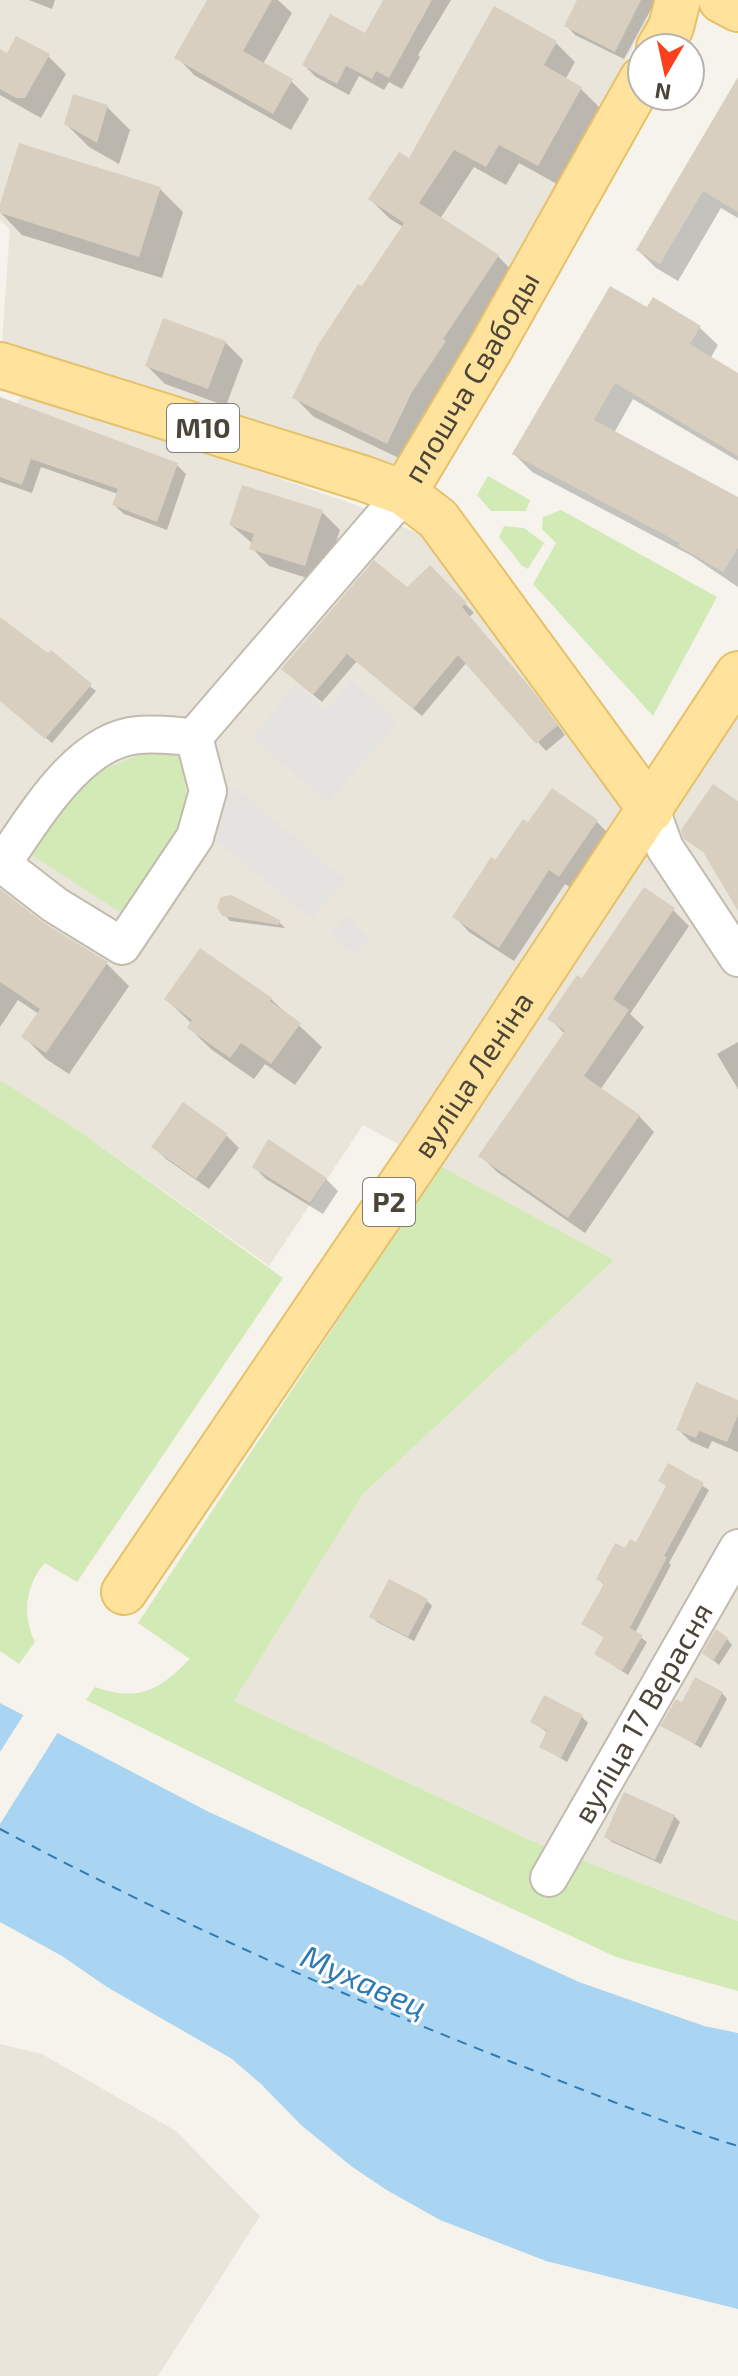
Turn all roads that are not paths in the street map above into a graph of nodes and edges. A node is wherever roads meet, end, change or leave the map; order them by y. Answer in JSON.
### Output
{"nodes":[{"id":1,"x":678,"y":0,"type":"edge"},
{"id":2,"x":721,"y":0,"type":"edge"},
{"id":3,"x":738,"y":9,"type":"edge"},
{"id":4,"x":668,"y":32,"type":"edge"},
{"id":5,"x":626,"y":107,"type":"edge"},
{"id":6,"x":0,"y":365,"type":"edge"},
{"id":7,"x":404,"y":493,"type":"junction"},
{"id":8,"x":738,"y":674,"type":"edge"},
{"id":9,"x":194,"y":737,"type":"junction"},
{"id":10,"x":651,"y":810,"type":"junction"},
{"id":11,"x":738,"y":958,"type":"edge"},
{"id":12,"x":738,"y":1548,"type":"edge"},
{"id":13,"x":124,"y":1592,"type":"dead end"},
{"id":14,"x":549,"y":1878,"type":"dead end"}],
"edges":[{"from":1,"to":4,"type":"main road"},
{"from":2,"to":3,"type":"main road"},
{"from":5,"to":7,"type":"main road","name":"плошча Свабоды"},
{"from":6,"to":7,"type":"main road","number":"М10"},
{"from":7,"to":9,"type":"street"},
{"from":7,"to":10,"type":"main road","name":"плошча Свабоды","number":"М10"},
{"from":8,"to":10,"type":"main road","name":"вуліца Леніна","number":"Р2"},
{"from":9,"to":9,"type":"street"},
{"from":10,"to":11,"type":"street"},
{"from":10,"to":13,"type":"main road","name":"вуліца Леніна","number":"Р2"},
{"from":12,"to":14,"type":"street","name":"вуліца 17 Верасня"}]}
